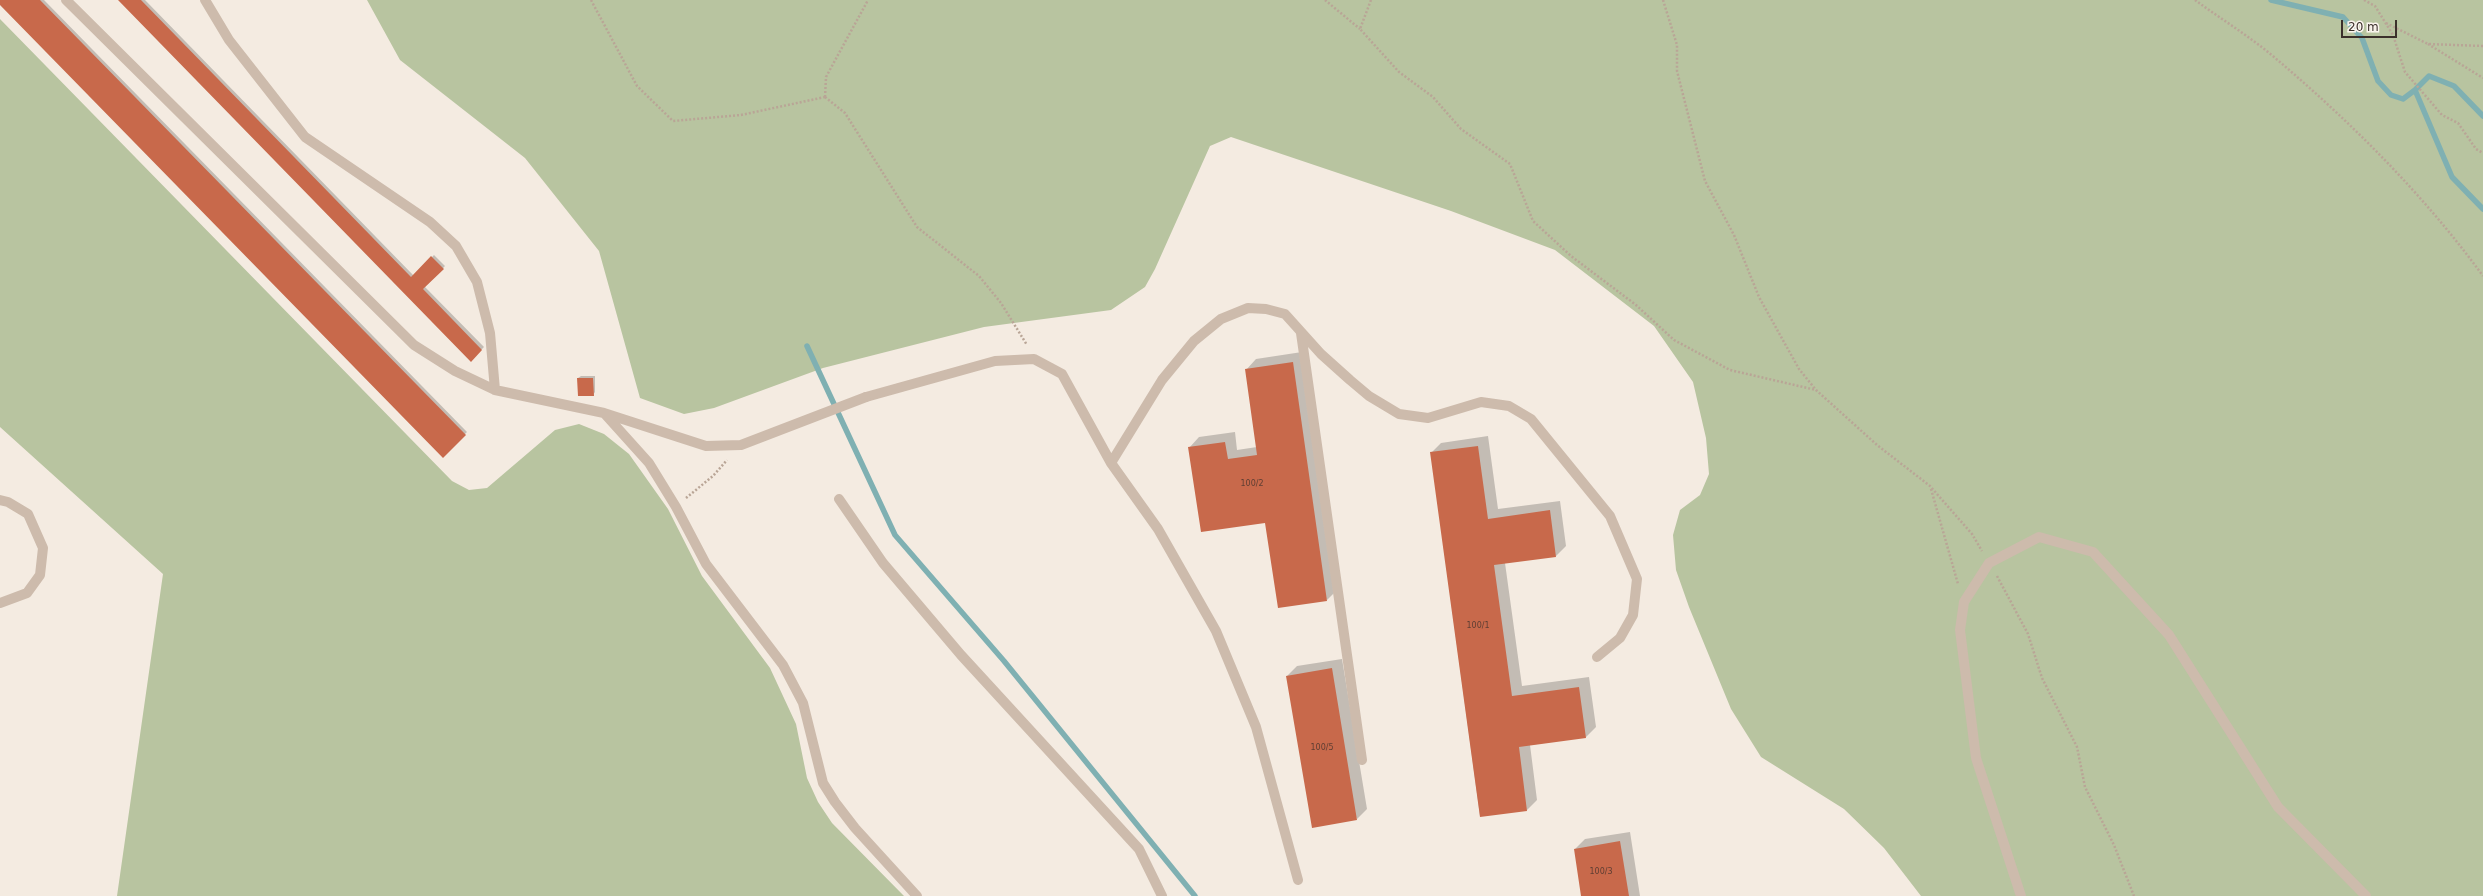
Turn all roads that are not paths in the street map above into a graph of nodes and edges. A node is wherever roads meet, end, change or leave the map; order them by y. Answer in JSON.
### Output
{"nodes":[{"id":1,"x":66,"y":0,"type":"edge"},
{"id":2,"x":205,"y":0,"type":"edge"},
{"id":3,"x":1301,"y":333,"type":"junction"},
{"id":4,"x":494,"y":390,"type":"junction"},
{"id":5,"x":604,"y":413,"type":"junction"},
{"id":6,"x":1111,"y":464,"type":"junction"},
{"id":7,"x":839,"y":499,"type":"dead end"},
{"id":8,"x":0,"y":500,"type":"edge"},
{"id":9,"x":0,"y":603,"type":"edge"},
{"id":10,"x":1597,"y":657,"type":"dead end"},
{"id":11,"x":1362,"y":760,"type":"dead end"},
{"id":12,"x":1298,"y":880,"type":"dead end"},
{"id":13,"x":917,"y":896,"type":"edge"},
{"id":14,"x":1162,"y":896,"type":"edge"},
{"id":15,"x":2021,"y":896,"type":"edge"},
{"id":16,"x":2366,"y":896,"type":"edge"}],
"edges":[{"from":1,"to":4,"type":"street"},
{"from":2,"to":4,"type":"street"},
{"from":3,"to":6,"type":"street"},
{"from":3,"to":10,"type":"street"},
{"from":3,"to":11,"type":"street"},
{"from":4,"to":5,"type":"street"},
{"from":5,"to":6,"type":"street"},
{"from":5,"to":13,"type":"street"},
{"from":6,"to":12,"type":"street"},
{"from":7,"to":14,"type":"street"},
{"from":8,"to":9,"type":"street"},
{"from":15,"to":16,"type":"street"}]}
